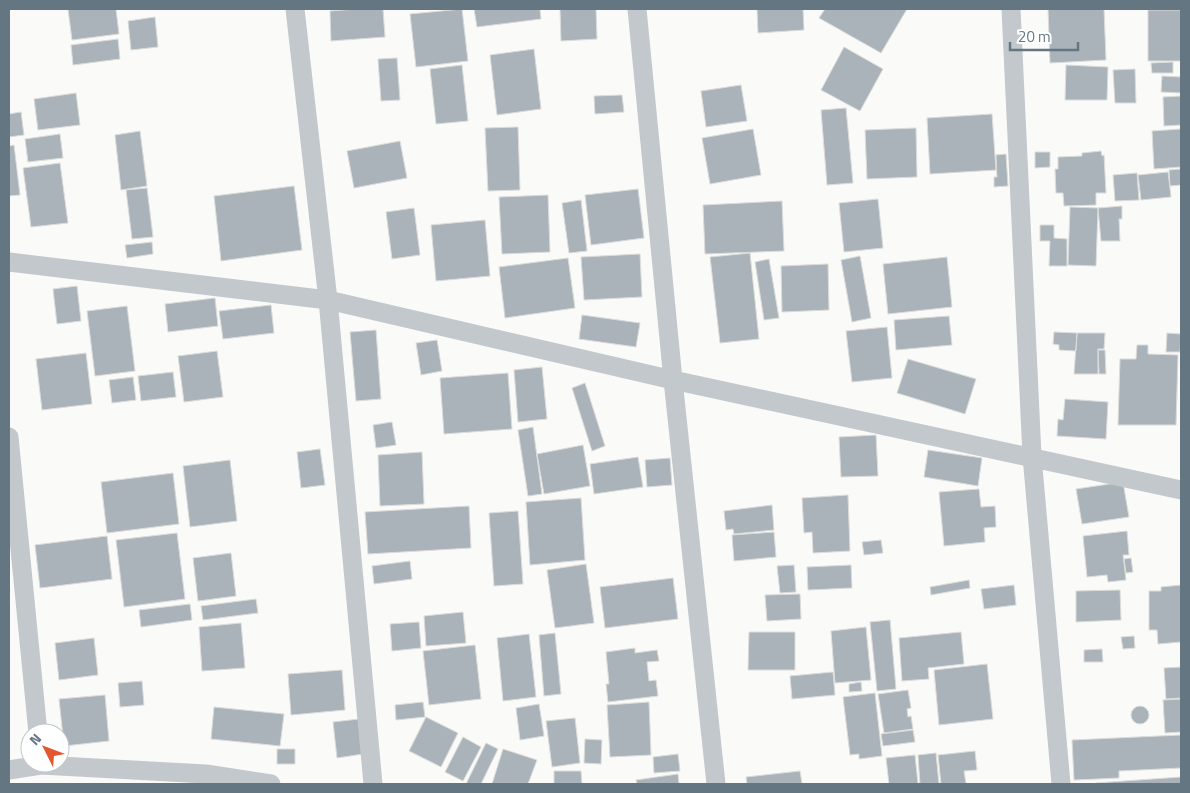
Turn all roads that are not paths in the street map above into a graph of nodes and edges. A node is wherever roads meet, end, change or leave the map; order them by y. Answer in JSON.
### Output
{"nodes":[{"id":1,"x":295,"y":9,"type":"edge"},
{"id":2,"x":637,"y":9,"type":"edge"},
{"id":3,"x":1011,"y":9,"type":"edge"},
{"id":4,"x":9,"y":262,"type":"edge"},
{"id":5,"x":328,"y":300,"type":"junction"},
{"id":6,"x":674,"y":380,"type":"junction"},
{"id":7,"x":9,"y":437,"type":"edge"},
{"id":8,"x":1032,"y":456,"type":"junction"},
{"id":9,"x":1181,"y":490,"type":"edge"},
{"id":10,"x":37,"y":723,"type":"edge"},
{"id":11,"x":70,"y":766,"type":"edge"},
{"id":12,"x":272,"y":784,"type":"edge"},
{"id":13,"x":373,"y":784,"type":"edge"},
{"id":14,"x":716,"y":784,"type":"edge"},
{"id":15,"x":1061,"y":784,"type":"edge"}],
"edges":[{"from":1,"to":5,"type":"street"},
{"from":2,"to":6,"type":"street"},
{"from":3,"to":8,"type":"street"},
{"from":4,"to":5,"type":"street"},
{"from":5,"to":6,"type":"street"},
{"from":5,"to":13,"type":"street"},
{"from":6,"to":8,"type":"street"},
{"from":6,"to":14,"type":"street"},
{"from":7,"to":10,"type":"street"},
{"from":8,"to":9,"type":"street"},
{"from":8,"to":15,"type":"street"},
{"from":11,"to":12,"type":"street"}]}
